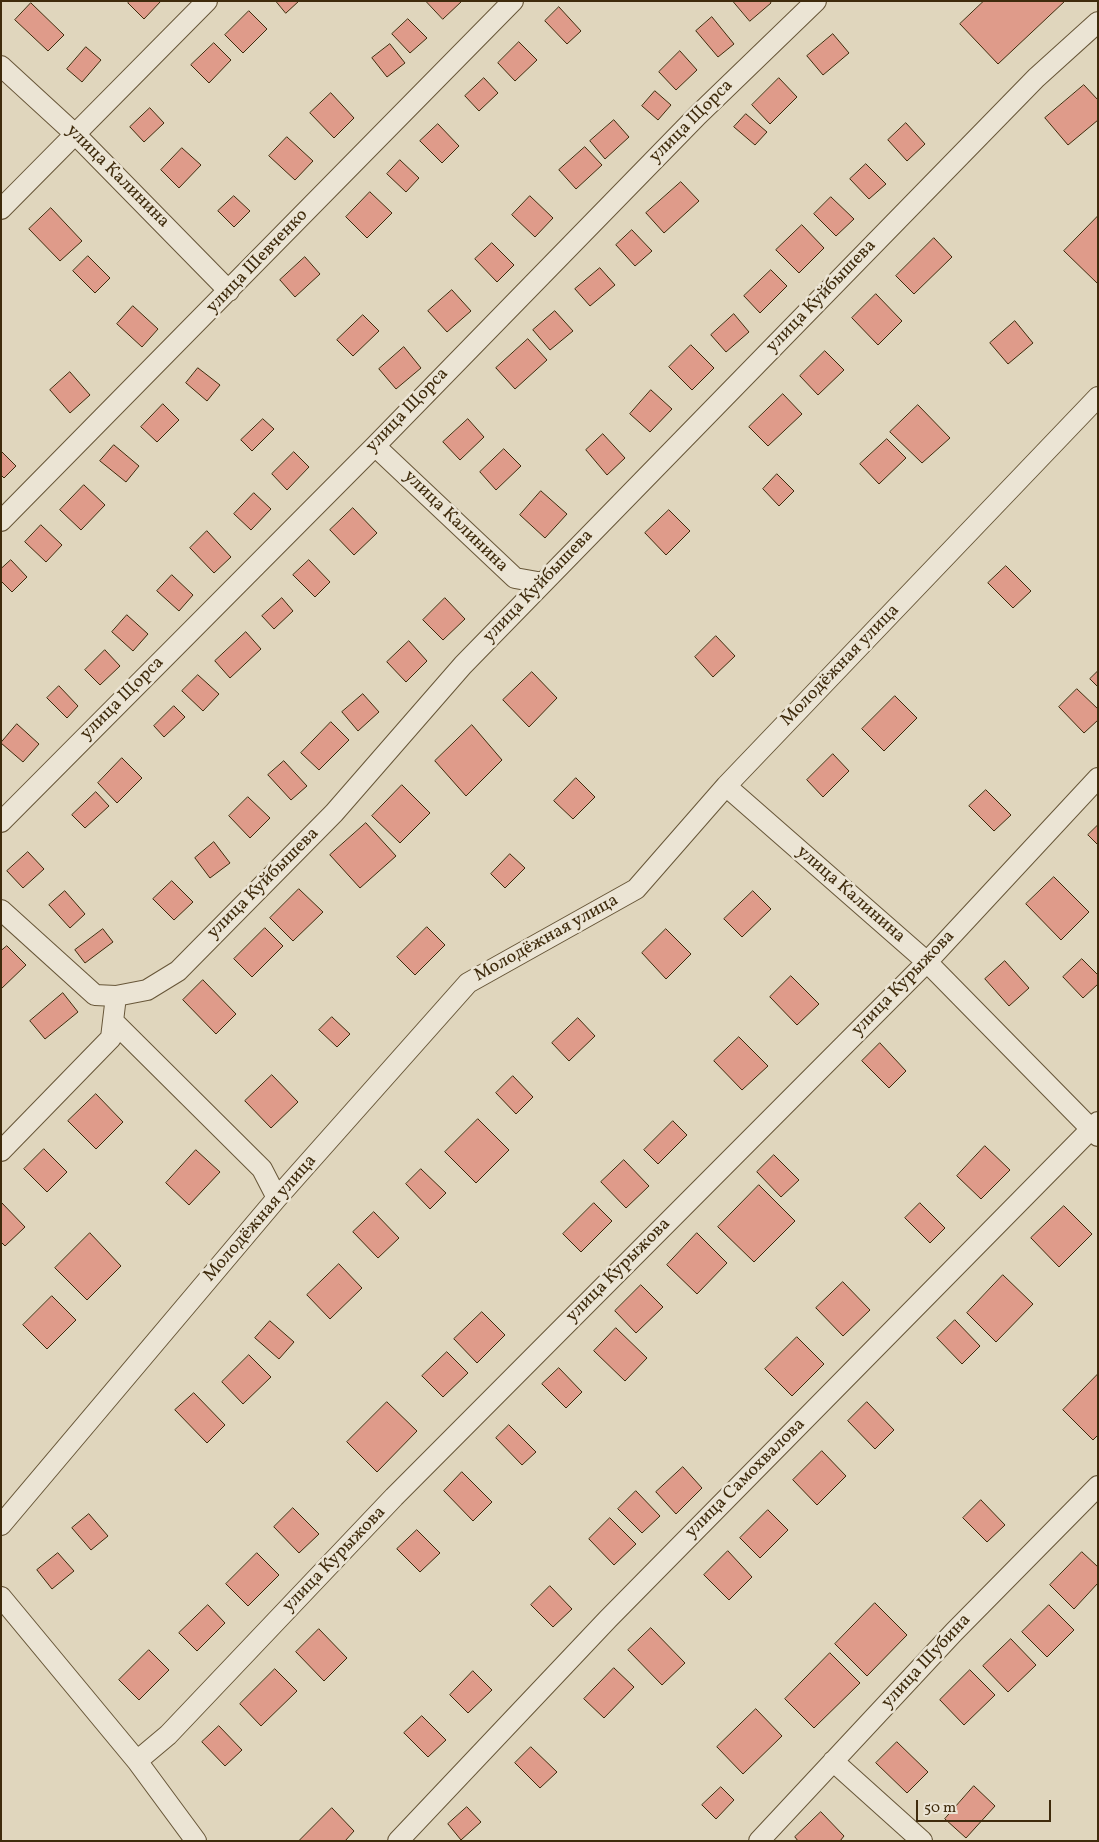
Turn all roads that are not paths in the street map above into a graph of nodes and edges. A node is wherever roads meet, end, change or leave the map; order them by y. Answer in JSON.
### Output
{"nodes":[{"id":1,"x":207,"y":1,"type":"edge"},
{"id":2,"x":513,"y":1,"type":"edge"},
{"id":3,"x":816,"y":1,"type":"edge"},
{"id":4,"x":1098,"y":22,"type":"edge"},
{"id":5,"x":1,"y":66,"type":"edge"},
{"id":6,"x":75,"y":134,"type":"junction"},
{"id":7,"x":1,"y":209,"type":"edge"},
{"id":8,"x":229,"y":291,"type":"junction"},
{"id":9,"x":1098,"y":397,"type":"edge"},
{"id":10,"x":375,"y":446,"type":"junction"},
{"id":11,"x":1,"y":521,"type":"edge"},
{"id":12,"x":543,"y":583,"type":"junction"},
{"id":13,"x":1098,"y":778,"type":"edge"},
{"id":14,"x":726,"y":786,"type":"junction"},
{"id":15,"x":1,"y":822,"type":"edge"},
{"id":16,"x":1,"y":910,"type":"edge"},
{"id":17,"x":927,"y":962,"type":"junction"},
{"id":18,"x":116,"y":996,"type":"junction"},
{"id":19,"x":113,"y":1021,"type":"junction"},
{"id":20,"x":1096,"y":1129,"type":"edge"},
{"id":21,"x":1,"y":1151,"type":"edge"},
{"id":22,"x":277,"y":1198,"type":"junction"},
{"id":23,"x":1098,"y":1486,"type":"edge"},
{"id":24,"x":1,"y":1525,"type":"edge"},
{"id":25,"x":1,"y":1597,"type":"edge"},
{"id":26,"x":136,"y":1761,"type":"junction"},
{"id":27,"x":833,"y":1762,"type":"junction"},
{"id":28,"x":196,"y":1841,"type":"edge"},
{"id":29,"x":398,"y":1841,"type":"edge"},
{"id":30,"x":759,"y":1841,"type":"edge"},
{"id":31,"x":922,"y":1841,"type":"edge"}],
"edges":[{"from":1,"to":6,"type":"street"},
{"from":2,"to":8,"type":"street","name":"улица Шевченко"},
{"from":3,"to":10,"type":"street","name":"улица Щорса"},
{"from":4,"to":12,"type":"street","name":"улица Куйбышева"},
{"from":5,"to":6,"type":"street","name":"улица Калинина"},
{"from":6,"to":7,"type":"street"},
{"from":6,"to":8,"type":"street","name":"улица Калинина"},
{"from":8,"to":11,"type":"street","name":"улица Шевченко"},
{"from":9,"to":14,"type":"street","name":"Молодёжная улица"},
{"from":10,"to":12,"type":"street","name":"улица Калинина"},
{"from":10,"to":15,"type":"street","name":"улица Щорса"},
{"from":12,"to":18,"type":"street","name":"улица Куйбышева"},
{"from":13,"to":17,"type":"street","name":"улица Курыжова"},
{"from":14,"to":17,"type":"street","name":"улица Калинина"},
{"from":14,"to":22,"type":"street","name":"Молодёжная улица"},
{"from":16,"to":18,"type":"street","name":"улица Куйбышева"},
{"from":17,"to":20,"type":"street","name":"улица Калинина"},
{"from":17,"to":26,"type":"street","name":"улица Курыжова"},
{"from":18,"to":19,"type":"street"},
{"from":19,"to":21,"type":"street"},
{"from":19,"to":22,"type":"street"},
{"from":20,"to":29,"type":"street","name":"улица Самохвалова"},
{"from":22,"to":24,"type":"street","name":"Молодёжная улица"},
{"from":23,"to":27,"type":"street","name":"улица Шубина"},
{"from":25,"to":26,"type":"street"},
{"from":26,"to":28,"type":"street"},
{"from":27,"to":30,"type":"street","name":"улица Шубина"},
{"from":27,"to":31,"type":"street"}]}
